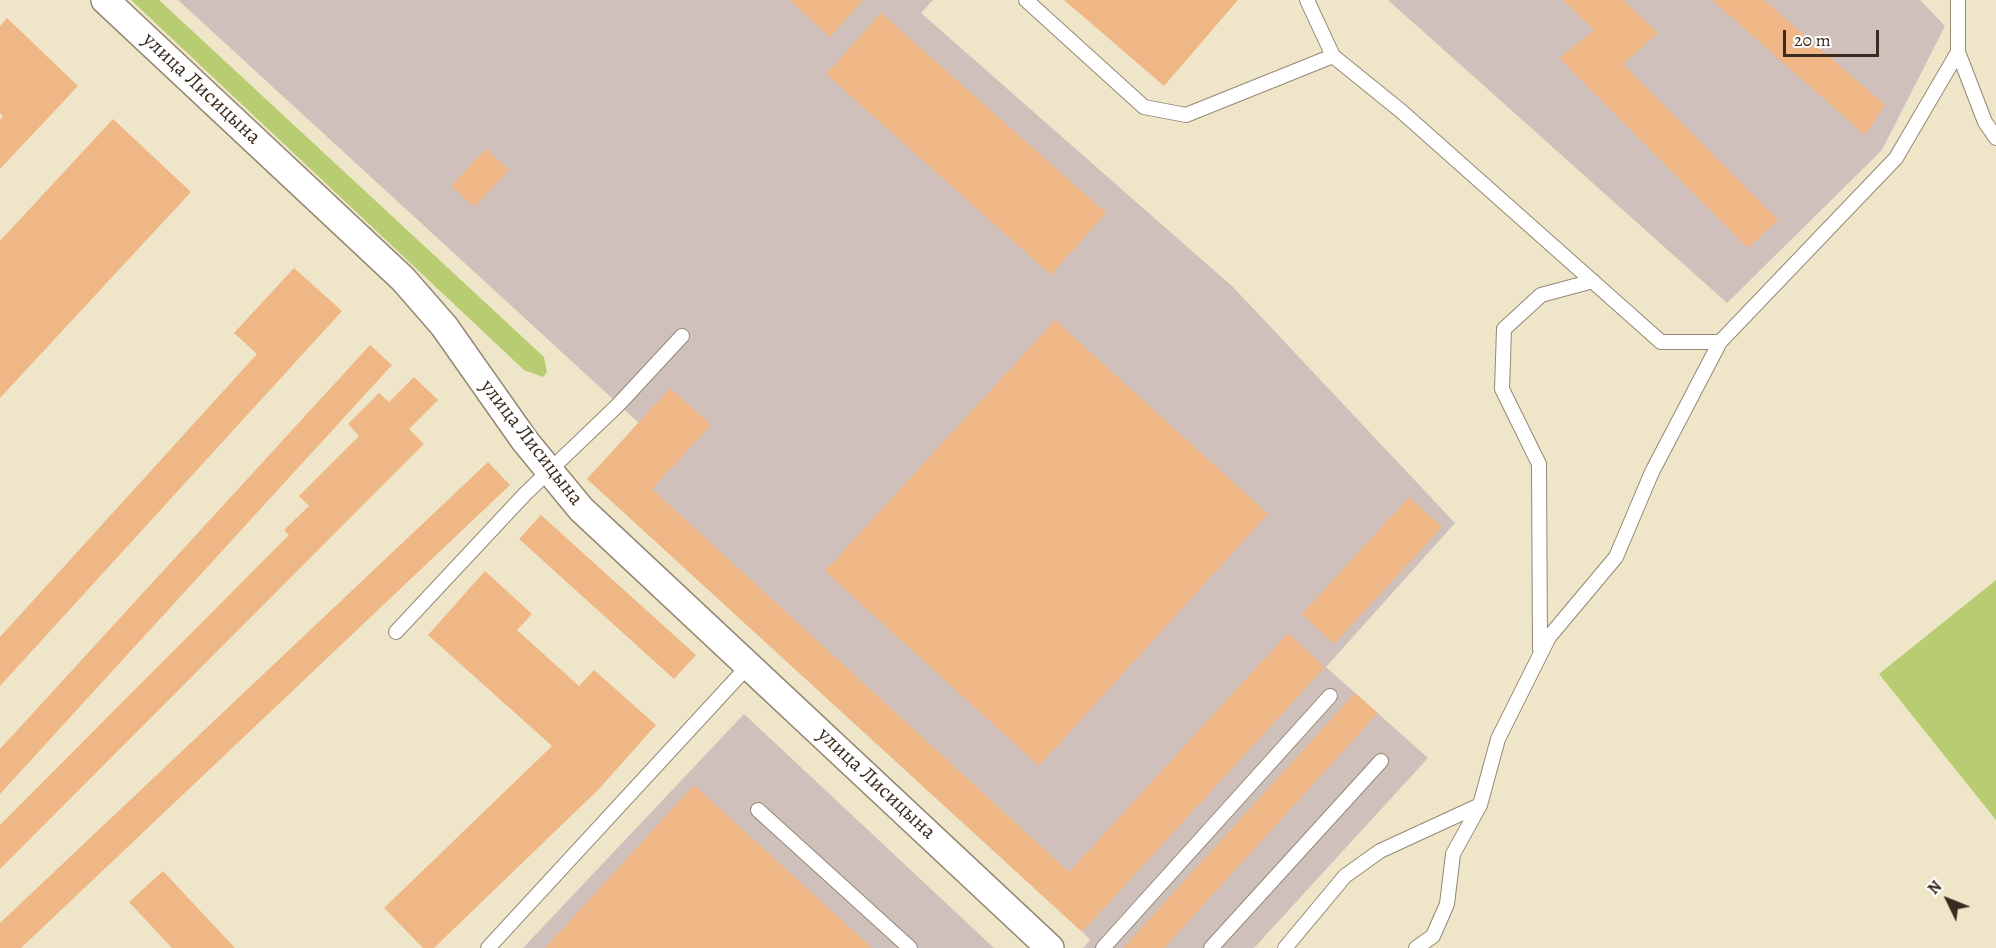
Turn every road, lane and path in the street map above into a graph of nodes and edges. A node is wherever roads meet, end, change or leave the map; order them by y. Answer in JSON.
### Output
{"nodes":[{"id":1,"x":105,"y":0,"type":"edge"},
{"id":2,"x":1026,"y":0,"type":"edge"},
{"id":3,"x":1307,"y":0,"type":"edge"},
{"id":4,"x":1958,"y":0,"type":"edge"},
{"id":5,"x":1958,"y":52,"type":"junction"},
{"id":6,"x":1333,"y":56,"type":"junction"},
{"id":7,"x":1996,"y":138,"type":"edge"},
{"id":8,"x":1593,"y":281,"type":"junction"},
{"id":9,"x":682,"y":336,"type":"dead end"},
{"id":10,"x":1720,"y":342,"type":"junction"},
{"id":11,"x":549,"y":472,"type":"junction"},
{"id":12,"x":396,"y":632,"type":"dead end"},
{"id":13,"x":1540,"y":653,"type":"junction"},
{"id":14,"x":749,"y":664,"type":"junction"},
{"id":15,"x":1330,"y":696,"type":"dead end"},
{"id":16,"x":1381,"y":761,"type":"dead end"},
{"id":17,"x":1480,"y":805,"type":"junction"},
{"id":18,"x":758,"y":810,"type":"dead end"},
{"id":19,"x":488,"y":948,"type":"edge"},
{"id":20,"x":910,"y":948,"type":"edge"},
{"id":21,"x":1050,"y":948,"type":"edge"},
{"id":22,"x":1103,"y":948,"type":"edge"},
{"id":23,"x":1211,"y":948,"type":"edge"},
{"id":24,"x":1285,"y":948,"type":"edge"},
{"id":25,"x":1416,"y":948,"type":"edge"}],
"edges":[{"from":1,"to":11,"type":"street","name":"улица Лисицына"},
{"from":2,"to":6,"type":"lane"},
{"from":3,"to":6,"type":"lane"},
{"from":4,"to":5,"type":"lane"},
{"from":5,"to":7,"type":"lane"},
{"from":5,"to":10,"type":"lane"},
{"from":6,"to":8,"type":"lane"},
{"from":8,"to":10,"type":"lane"},
{"from":8,"to":13,"type":"lane"},
{"from":9,"to":11,"type":"lane"},
{"from":10,"to":13,"type":"lane"},
{"from":11,"to":12,"type":"lane"},
{"from":11,"to":14,"type":"street","name":"улица Лисицына"},
{"from":13,"to":17,"type":"lane"},
{"from":14,"to":19,"type":"lane"},
{"from":14,"to":21,"type":"street","name":"улица Лисицына"},
{"from":15,"to":22,"type":"lane"},
{"from":16,"to":23,"type":"lane"},
{"from":17,"to":24,"type":"lane"},
{"from":17,"to":25,"type":"lane"},
{"from":18,"to":20,"type":"lane"}]}
